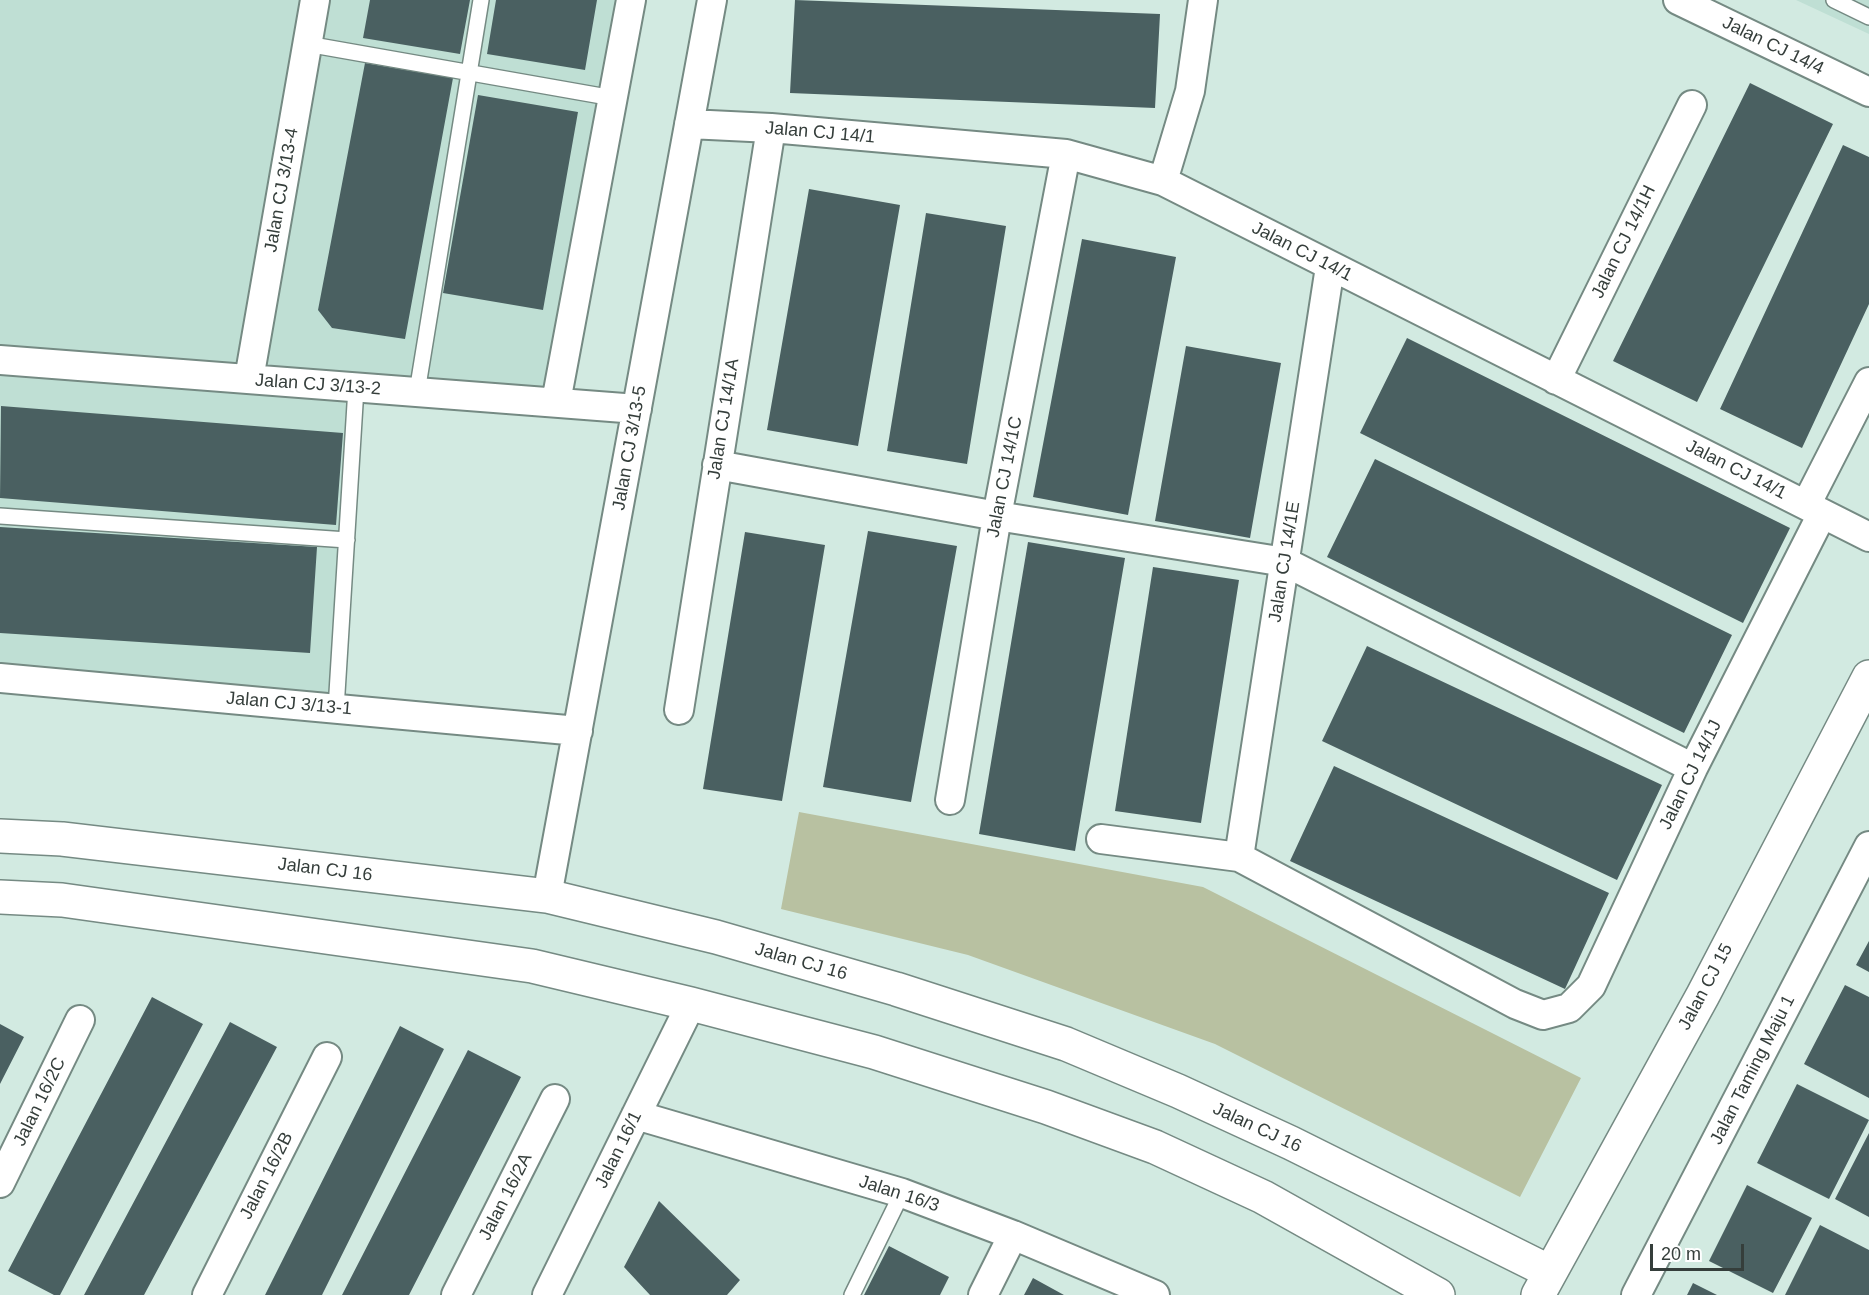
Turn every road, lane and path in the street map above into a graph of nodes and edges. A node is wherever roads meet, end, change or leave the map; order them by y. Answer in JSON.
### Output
{"nodes":[{"id":1,"x":315,"y":0,"type":"edge"},
{"id":2,"x":481,"y":0,"type":"edge"},
{"id":3,"x":631,"y":0,"type":"edge"},
{"id":4,"x":712,"y":0,"type":"edge"},
{"id":5,"x":1203,"y":0,"type":"edge"},
{"id":6,"x":1678,"y":0,"type":"edge"},
{"id":7,"x":1834,"y":0,"type":"edge"},
{"id":8,"x":1869,"y":17,"type":"edge"},
{"id":9,"x":308,"y":44,"type":"junction"},
{"id":10,"x":468,"y":73,"type":"junction"},
{"id":11,"x":1869,"y":92,"type":"edge"},
{"id":12,"x":613,"y":98,"type":"junction"},
{"id":13,"x":1692,"y":105,"type":"dead end"},
{"id":14,"x":689,"y":124,"type":"junction"},
{"id":15,"x":771,"y":128,"type":"junction"},
{"id":16,"x":1066,"y":154,"type":"junction"},
{"id":17,"x":1163,"y":181,"type":"junction"},
{"id":18,"x":1330,"y":267,"type":"junction"},
{"id":19,"x":0,"y":360,"type":"edge"},
{"id":20,"x":249,"y":380,"type":"junction"},
{"id":21,"x":1556,"y":380,"type":"junction"},
{"id":22,"x":1869,"y":382,"type":"edge"},
{"id":23,"x":356,"y":388,"type":"junction"},
{"id":24,"x":417,"y":392,"type":"junction"},
{"id":25,"x":556,"y":402,"type":"junction"},
{"id":26,"x":637,"y":409,"type":"junction"},
{"id":27,"x":717,"y":465,"type":"junction"},
{"id":28,"x":1814,"y":510,"type":"junction"},
{"id":29,"x":0,"y":516,"type":"edge"},
{"id":30,"x":997,"y":516,"type":"junction"},
{"id":31,"x":1869,"y":537,"type":"edge"},
{"id":32,"x":347,"y":540,"type":"junction"},
{"id":33,"x":1285,"y":562,"type":"junction"},
{"id":34,"x":1869,"y":677,"type":"edge"},
{"id":35,"x":0,"y":678,"type":"edge"},
{"id":36,"x":336,"y":709,"type":"junction"},
{"id":37,"x":679,"y":710,"type":"dead end"},
{"id":38,"x":578,"y":731,"type":"junction"},
{"id":39,"x":1694,"y":768,"type":"junction"},
{"id":40,"x":950,"y":800,"type":"dead end"},
{"id":41,"x":0,"y":836,"type":"edge"},
{"id":42,"x":1101,"y":839,"type":"dead end"},
{"id":43,"x":1869,"y":846,"type":"edge"},
{"id":44,"x":1239,"y":857,"type":"junction"},
{"id":45,"x":0,"y":897,"type":"edge"},
{"id":46,"x":548,"y":897,"type":"junction"},
{"id":47,"x":691,"y":1004,"type":"junction"},
{"id":48,"x":80,"y":1020,"type":"dead end"},
{"id":49,"x":327,"y":1057,"type":"dead end"},
{"id":50,"x":555,"y":1099,"type":"dead end"},
{"id":51,"x":636,"y":1115,"type":"junction"},
{"id":52,"x":0,"y":1183,"type":"edge"},
{"id":53,"x":902,"y":1193,"type":"junction"},
{"id":54,"x":1013,"y":1235,"type":"junction"},
{"id":55,"x":1544,"y":1284,"type":"edge"},
{"id":56,"x":1117,"y":1288,"type":"edge"},
{"id":57,"x":207,"y":1295,"type":"edge"},
{"id":58,"x":456,"y":1295,"type":"edge"},
{"id":59,"x":547,"y":1295,"type":"edge"},
{"id":60,"x":852,"y":1295,"type":"edge"},
{"id":61,"x":982,"y":1295,"type":"edge"},
{"id":62,"x":1155,"y":1295,"type":"edge"},
{"id":63,"x":1438,"y":1295,"type":"edge"},
{"id":64,"x":1636,"y":1295,"type":"edge"}],
"edges":[{"from":1,"to":9,"type":"street","name":"Jalan CJ 3/13-4"},
{"from":2,"to":10,"type":"lane"},
{"from":3,"to":12,"type":"street"},
{"from":4,"to":14,"type":"street","name":"Jalan CJ 3/13-5"},
{"from":5,"to":17,"type":"street"},
{"from":6,"to":11,"type":"street","name":"Jalan CJ 14/4"},
{"from":7,"to":8,"type":"lane"},
{"from":9,"to":10,"type":"lane"},
{"from":9,"to":20,"type":"street","name":"Jalan CJ 3/13-4"},
{"from":10,"to":12,"type":"lane"},
{"from":10,"to":24,"type":"lane"},
{"from":12,"to":25,"type":"street"},
{"from":13,"to":21,"type":"street","name":"Jalan CJ 14/1H"},
{"from":14,"to":15,"type":"street","name":"Jalan CJ 14/1"},
{"from":14,"to":26,"type":"street","name":"Jalan CJ 3/13-5"},
{"from":15,"to":16,"type":"street","name":"Jalan CJ 14/1"},
{"from":15,"to":27,"type":"street","name":"Jalan CJ 14/1A"},
{"from":16,"to":17,"type":"street","name":"Jalan CJ 14/1"},
{"from":16,"to":30,"type":"street","name":"Jalan CJ 14/1C"},
{"from":17,"to":18,"type":"street","name":"Jalan CJ 14/1"},
{"from":18,"to":21,"type":"street","name":"Jalan CJ 14/1"},
{"from":18,"to":33,"type":"street","name":"Jalan CJ 14/1E"},
{"from":19,"to":20,"type":"street","name":"Jalan CJ 3/13-2"},
{"from":20,"to":23,"type":"street","name":"Jalan CJ 3/13-2"},
{"from":21,"to":28,"type":"street","name":"Jalan CJ 14/1"},
{"from":22,"to":28,"type":"street","name":"Jalan CJ 14/1J"},
{"from":23,"to":24,"type":"street","name":"Jalan CJ 3/13-2"},
{"from":23,"to":32,"type":"lane"},
{"from":24,"to":25,"type":"street","name":"Jalan CJ 3/13-2"},
{"from":25,"to":26,"type":"street","name":"Jalan CJ 3/13-2"},
{"from":26,"to":38,"type":"street","name":"Jalan CJ 3/13-5"},
{"from":27,"to":30,"type":"street"},
{"from":27,"to":37,"type":"street","name":"Jalan CJ 14/1A"},
{"from":28,"to":31,"type":"street","name":"Jalan CJ 14/1"},
{"from":28,"to":39,"type":"street","name":"Jalan CJ 14/1J"},
{"from":29,"to":32,"type":"lane"},
{"from":30,"to":33,"type":"street"},
{"from":30,"to":40,"type":"street","name":"Jalan CJ 14/1C"},
{"from":32,"to":36,"type":"lane"},
{"from":33,"to":39,"type":"street"},
{"from":33,"to":44,"type":"street","name":"Jalan CJ 14/1E"},
{"from":34,"to":55,"type":"street","name":"Jalan CJ 15"},
{"from":35,"to":36,"type":"street","name":"Jalan CJ 3/13-1"},
{"from":36,"to":38,"type":"street","name":"Jalan CJ 3/13-1"},
{"from":38,"to":46,"type":"street","name":"Jalan CJ 3/13-5"},
{"from":39,"to":44,"type":"street","name":"Jalan CJ 14/1J"},
{"from":41,"to":46,"type":"street","name":"Jalan CJ 16"},
{"from":42,"to":44,"type":"street"},
{"from":43,"to":64,"type":"street","name":"Jalan Taming Maju 1"},
{"from":45,"to":47,"type":"street"},
{"from":46,"to":55,"type":"street","name":"Jalan CJ 16"},
{"from":47,"to":51,"type":"street","name":"Jalan 16/1"},
{"from":47,"to":63,"type":"street"},
{"from":48,"to":52,"type":"street","name":"Jalan 16/2C"},
{"from":49,"to":57,"type":"street","name":"Jalan 16/2B"},
{"from":50,"to":58,"type":"street","name":"Jalan 16/2A"},
{"from":51,"to":53,"type":"street","name":"Jalan 16/3"},
{"from":51,"to":59,"type":"street","name":"Jalan 16/1"},
{"from":53,"to":54,"type":"street","name":"Jalan 16/3"},
{"from":53,"to":60,"type":"lane"},
{"from":54,"to":56,"type":"street","name":"Jalan 16/3"},
{"from":54,"to":61,"type":"street"},
{"from":56,"to":62,"type":"street","name":"Jalan 16/3"}]}
